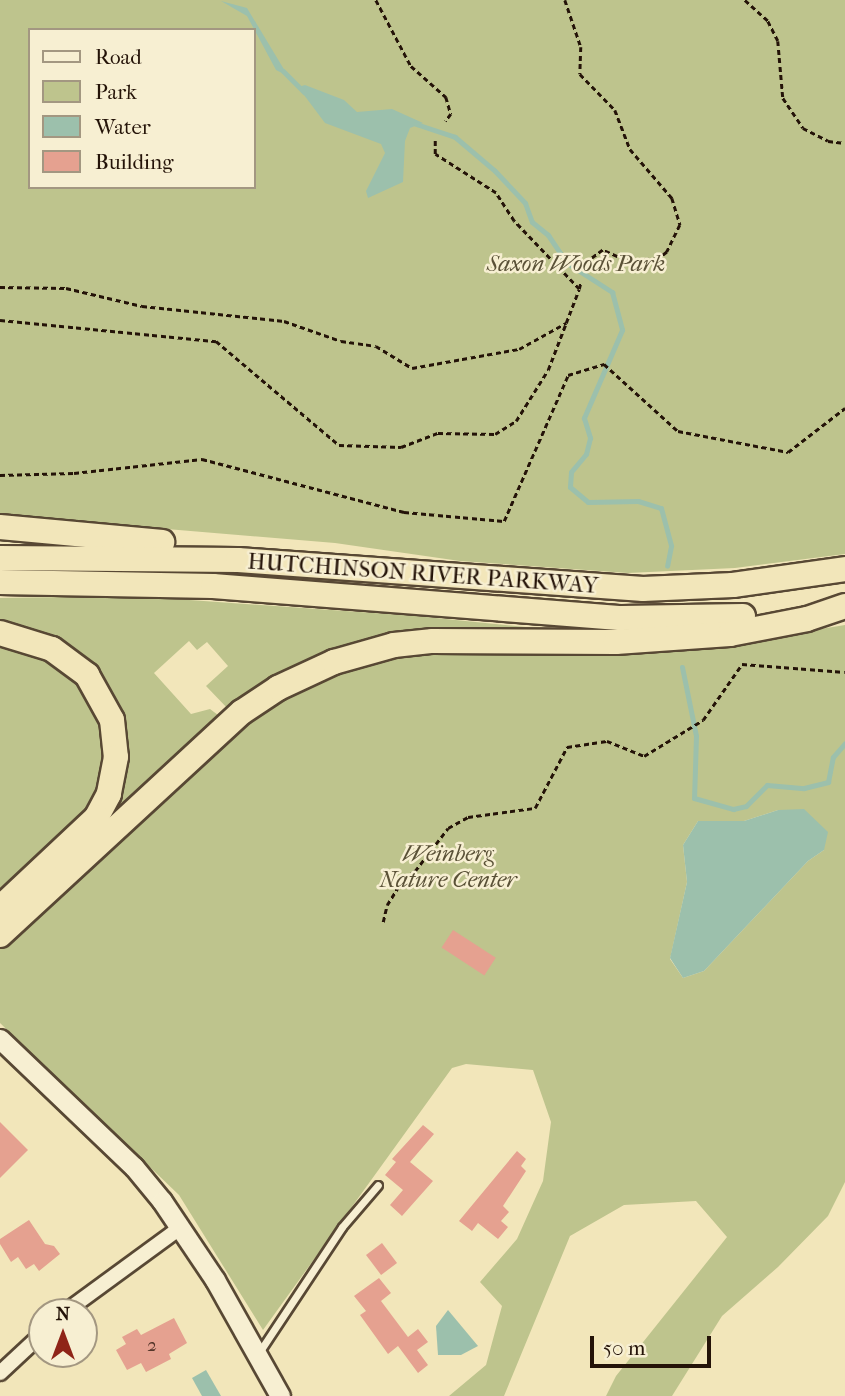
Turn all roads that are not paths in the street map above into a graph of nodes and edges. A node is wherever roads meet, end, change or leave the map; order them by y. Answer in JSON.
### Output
{"nodes":[{"id":1,"x":0,"y":527,"type":"edge"},
{"id":2,"x":0,"y":558,"type":"edge"},
{"id":3,"x":300,"y":565,"type":"junction"},
{"id":4,"x":845,"y":569,"type":"edge"},
{"id":5,"x":0,"y":582,"type":"edge"},
{"id":6,"x":845,"y":604,"type":"edge"},
{"id":7,"x":0,"y":633,"type":"edge"},
{"id":8,"x":0,"y":908,"type":"edge"},
{"id":9,"x":0,"y":935,"type":"edge"},
{"id":10,"x":0,"y":1039,"type":"edge"},
{"id":11,"x":378,"y":1185,"type":"dead end"},
{"id":12,"x":181,"y":1227,"type":"junction"},
{"id":13,"x":84,"y":1298,"type":"edge"},
{"id":14,"x":28,"y":1347,"type":"edge"},
{"id":15,"x":258,"y":1355,"type":"junction"},
{"id":16,"x":0,"y":1373,"type":"edge"},
{"id":17,"x":280,"y":1396,"type":"edge"}],
"edges":[{"from":1,"to":3,"type":"highway"},
{"from":2,"to":3,"type":"highway","name":"HUTCHINSON RIVER PARKWAY"},
{"from":3,"to":4,"type":"highway","name":"HUTCHINSON RIVER PARKWAY"},
{"from":5,"to":6,"type":"highway","name":"HUTCHINSON RIVER PARKWAY"},
{"from":6,"to":9,"type":"highway"},
{"from":7,"to":8,"type":"highway"},
{"from":10,"to":12,"type":"street"},
{"from":11,"to":15,"type":"lane"},
{"from":12,"to":13,"type":"street"},
{"from":12,"to":15,"type":"street"},
{"from":14,"to":16,"type":"street"},
{"from":15,"to":17,"type":"street"}]}
